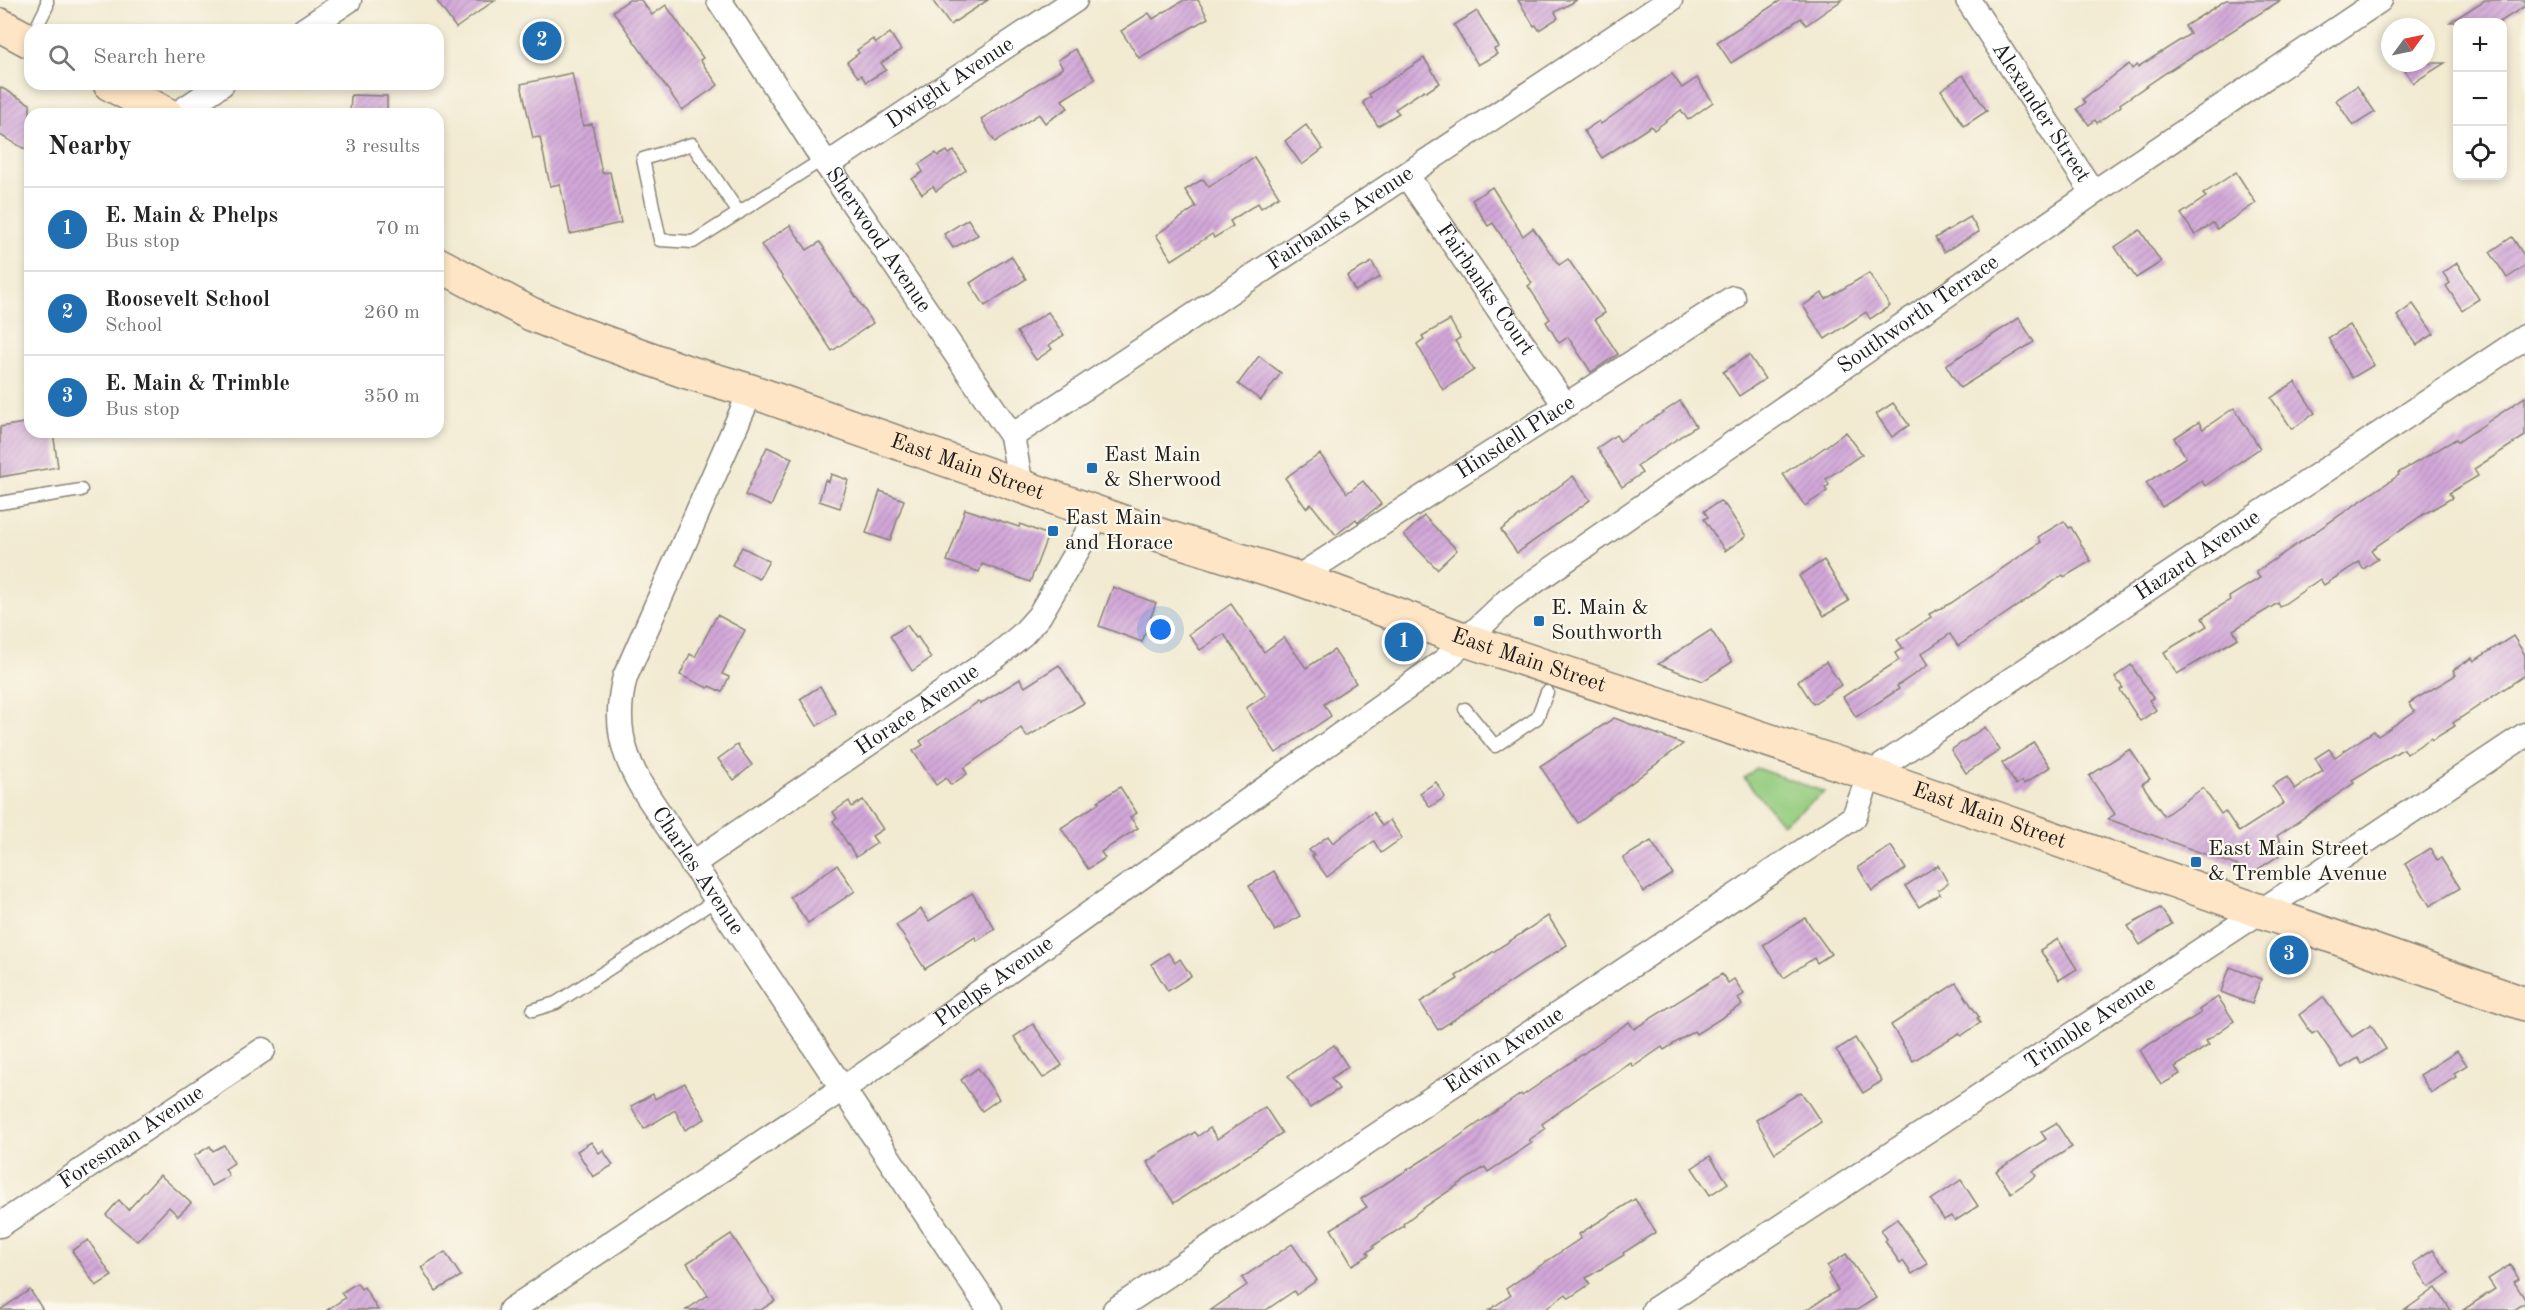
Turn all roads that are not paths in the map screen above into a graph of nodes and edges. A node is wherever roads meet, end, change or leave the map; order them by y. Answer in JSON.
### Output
{"nodes":[{"id":1,"x":47,"y":0,"type":"edge"},
{"id":2,"x":349,"y":0,"type":"edge"},
{"id":3,"x":719,"y":0,"type":"edge"},
{"id":4,"x":1075,"y":0,"type":"edge"},
{"id":5,"x":1670,"y":0,"type":"edge"},
{"id":6,"x":1968,"y":0,"type":"edge"},
{"id":7,"x":2380,"y":0,"type":"edge"},
{"id":8,"x":38,"y":24,"type":"edge"},
{"id":9,"x":313,"y":24,"type":"edge"},
{"id":10,"x":0,"y":25,"type":"edge"},
{"id":11,"x":24,"y":38,"type":"edge"},
{"id":12,"x":121,"y":90,"type":"edge"},
{"id":13,"x":213,"y":90,"type":"edge"},
{"id":14,"x":155,"y":108,"type":"edge"},
{"id":15,"x":186,"y":108,"type":"edge"},
{"id":16,"x":825,"y":162,"type":"junction"},
{"id":17,"x":1407,"y":176,"type":"junction"},
{"id":18,"x":2093,"y":193,"type":"junction"},
{"id":19,"x":739,"y":213,"type":"junction"},
{"id":20,"x":444,"y":267,"type":"edge"},
{"id":21,"x":1733,"y":298,"type":"dead end"},
{"id":22,"x":2525,"y":337,"type":"edge"},
{"id":23,"x":751,"y":391,"type":"junction"},
{"id":24,"x":1565,"y":405,"type":"junction"},
{"id":25,"x":1012,"y":436,"type":"junction"},
{"id":26,"x":1020,"y":486,"type":"junction"},
{"id":27,"x":81,"y":490,"type":"dead end"},
{"id":28,"x":0,"y":503,"type":"edge"},
{"id":29,"x":1099,"y":513,"type":"junction"},
{"id":30,"x":1297,"y":578,"type":"junction"},
{"id":31,"x":1467,"y":640,"type":"junction"},
{"id":32,"x":1547,"y":692,"type":"dead end"},
{"id":33,"x":1465,"y":709,"type":"dead end"},
{"id":34,"x":2525,"y":735,"type":"edge"},
{"id":35,"x":1870,"y":774,"type":"junction"},
{"id":36,"x":692,"y":864,"type":"junction"},
{"id":37,"x":716,"y":900,"type":"junction"},
{"id":38,"x":2259,"y":911,"type":"junction"},
{"id":39,"x":2525,"y":1004,"type":"edge"},
{"id":40,"x":533,"y":1010,"type":"dead end"},
{"id":41,"x":263,"y":1050,"type":"dead end"},
{"id":42,"x":843,"y":1088,"type":"junction"},
{"id":43,"x":0,"y":1225,"type":"edge"},
{"id":44,"x":511,"y":1310,"type":"edge"},
{"id":45,"x":990,"y":1310,"type":"edge"},
{"id":46,"x":1115,"y":1310,"type":"edge"},
{"id":47,"x":1654,"y":1310,"type":"edge"}],
"edges":[{"from":1,"to":8,"type":"lane"},
{"from":2,"to":9,"type":"street"},
{"from":3,"to":16,"type":"street","name":"Sherwood Avenue"},
{"from":4,"to":16,"type":"street","name":"Dwight Avenue"},
{"from":5,"to":17,"type":"street","name":"Fairbanks Avenue"},
{"from":6,"to":18,"type":"street","name":"Alexander Street"},
{"from":7,"to":18,"type":"street","name":"Southworth Terrace"},
{"from":10,"to":11,"type":"street"},
{"from":12,"to":14,"type":"street"},
{"from":13,"to":15,"type":"street"},
{"from":16,"to":19,"type":"lane"},
{"from":16,"to":25,"type":"street","name":"Sherwood Avenue"},
{"from":17,"to":24,"type":"street","name":"Fairbanks Court"},
{"from":17,"to":25,"type":"street","name":"Fairbanks Avenue"},
{"from":18,"to":31,"type":"street","name":"Southworth Terrace"},
{"from":19,"to":19,"type":"lane"},
{"from":20,"to":23,"type":"street","name":"East Main Street"},
{"from":21,"to":24,"type":"street","name":"Hinsdell Place"},
{"from":22,"to":35,"type":"street","name":"Hazard Avenue"},
{"from":23,"to":26,"type":"street","name":"East Main Street"},
{"from":23,"to":36,"type":"street","name":"Charles Avenue"},
{"from":24,"to":30,"type":"street","name":"Hinsdell Place"},
{"from":25,"to":26,"type":"street","name":"Sherwood Avenue"},
{"from":26,"to":29,"type":"street","name":"East Main Street"},
{"from":27,"to":28,"type":"lane"},
{"from":29,"to":30,"type":"street","name":"East Main Street"},
{"from":29,"to":36,"type":"street","name":"Horace Avenue"},
{"from":30,"to":31,"type":"street","name":"East Main Street"},
{"from":31,"to":35,"type":"street","name":"East Main Street"},
{"from":31,"to":42,"type":"street","name":"Phelps Avenue"},
{"from":32,"to":33,"type":"lane"},
{"from":34,"to":38,"type":"street","name":"Trimble Avenue"},
{"from":35,"to":38,"type":"street","name":"East Main Street"},
{"from":35,"to":46,"type":"street","name":"Edwin Avenue"},
{"from":36,"to":37,"type":"street","name":"Charles Avenue"},
{"from":37,"to":40,"type":"lane"},
{"from":37,"to":42,"type":"street","name":"Charles Avenue"},
{"from":38,"to":39,"type":"street","name":"East Main Street"},
{"from":38,"to":47,"type":"street","name":"Trimble Avenue"},
{"from":41,"to":43,"type":"street","name":"Foresman Avenue"},
{"from":42,"to":44,"type":"street","name":"Phelps Avenue"},
{"from":42,"to":45,"type":"street","name":"Charles Avenue"}]}
